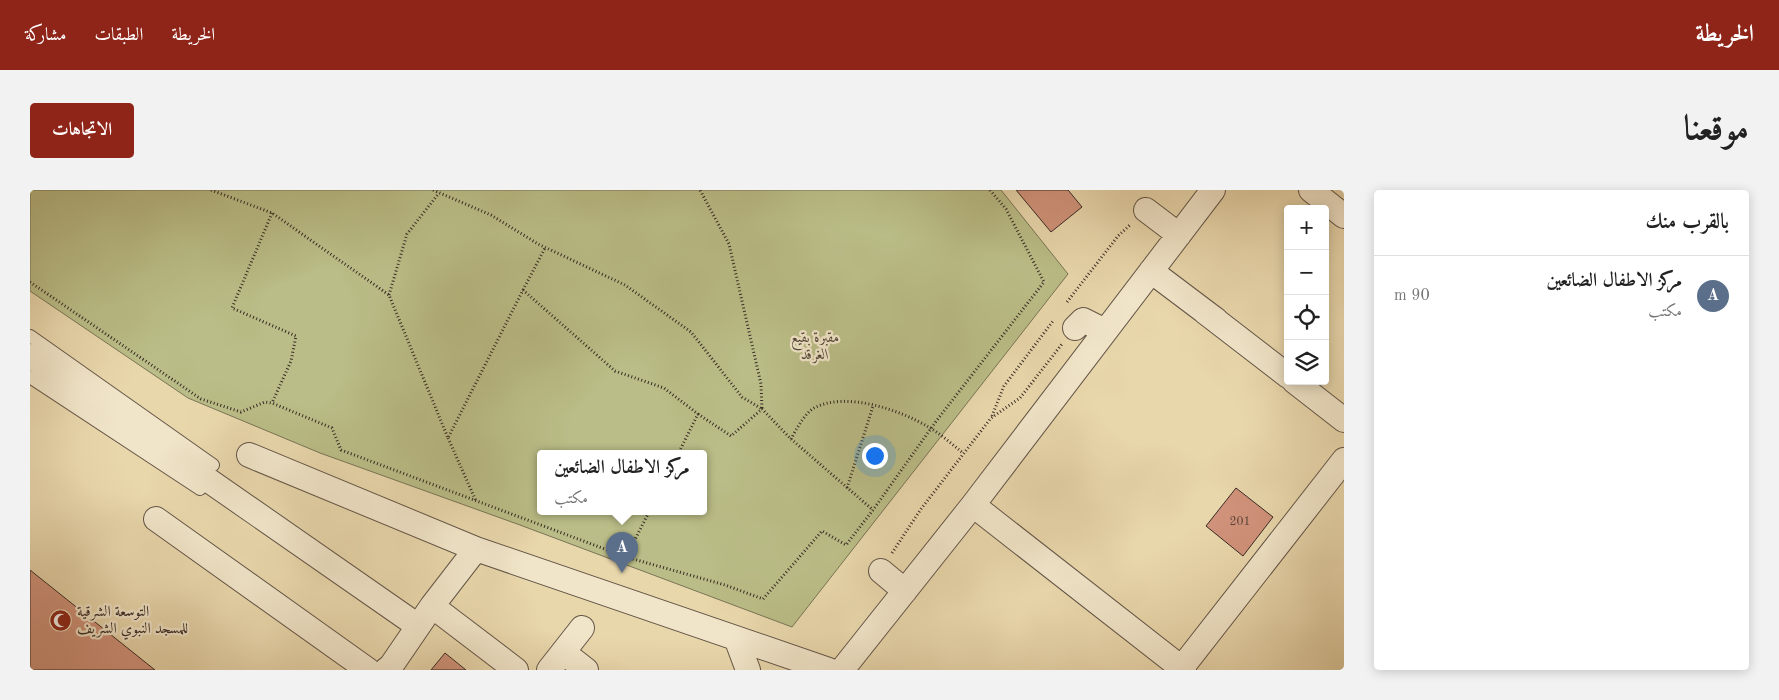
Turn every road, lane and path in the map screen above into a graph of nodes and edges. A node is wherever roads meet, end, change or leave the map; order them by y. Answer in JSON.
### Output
{"nodes":[{"id":1,"x":211,"y":190,"type":"edge"},
{"id":2,"x":433,"y":190,"type":"edge"},
{"id":3,"x":700,"y":190,"type":"edge"},
{"id":4,"x":990,"y":190,"type":"edge"},
{"id":5,"x":1213,"y":190,"type":"edge"},
{"id":6,"x":1311,"y":190,"type":"edge"},
{"id":7,"x":440,"y":193,"type":"junction"},
{"id":8,"x":1146,"y":210,"type":"dead end"},
{"id":9,"x":272,"y":214,"type":"junction"},
{"id":10,"x":1344,"y":216,"type":"edge"},
{"id":11,"x":1179,"y":235,"type":"junction"},
{"id":12,"x":545,"y":248,"type":"junction"},
{"id":13,"x":1151,"y":271,"type":"junction"},
{"id":14,"x":30,"y":282,"type":"edge"},
{"id":15,"x":523,"y":290,"type":"junction"},
{"id":16,"x":389,"y":295,"type":"junction"},
{"id":17,"x":1075,"y":328,"type":"joint"},
{"id":18,"x":1105,"y":331,"type":"junction"},
{"id":19,"x":30,"y":336,"type":"edge"},
{"id":20,"x":30,"y":356,"type":"edge"},
{"id":21,"x":1284,"y":373,"type":"edge"},
{"id":22,"x":30,"y":377,"type":"edge"},
{"id":23,"x":1299,"y":385,"type":"edge"},
{"id":24,"x":272,"y":403,"type":"junction"},
{"id":25,"x":872,"y":406,"type":"junction"},
{"id":26,"x":762,"y":409,"type":"junction"},
{"id":27,"x":698,"y":414,"type":"junction"},
{"id":28,"x":1344,"y":420,"type":"edge"},
{"id":29,"x":931,"y":428,"type":"junction"},
{"id":30,"x":448,"y":438,"type":"junction"},
{"id":31,"x":791,"y":439,"type":"junction"},
{"id":32,"x":680,"y":450,"type":"edge"},
{"id":33,"x":964,"y":453,"type":"junction"},
{"id":34,"x":249,"y":455,"type":"dead end"},
{"id":35,"x":1344,"y":460,"type":"edge"},
{"id":36,"x":213,"y":464,"type":"dead end"},
{"id":37,"x":848,"y":488,"type":"junction"},
{"id":38,"x":200,"y":489,"type":"dead end"},
{"id":39,"x":476,"y":501,"type":"junction"},
{"id":40,"x":973,"y":505,"type":"junction"},
{"id":41,"x":873,"y":510,"type":"junction"},
{"id":42,"x":647,"y":515,"type":"edge"},
{"id":43,"x":156,"y":519,"type":"dead end"},
{"id":44,"x":476,"y":549,"type":"junction"},
{"id":45,"x":626,"y":557,"type":"junction"},
{"id":46,"x":881,"y":571,"type":"joint"},
{"id":47,"x":905,"y":591,"type":"junction"},
{"id":48,"x":432,"y":606,"type":"junction"},
{"id":49,"x":418,"y":626,"type":"junction"},
{"id":50,"x":582,"y":628,"type":"dead end"},
{"id":51,"x":736,"y":638,"type":"junction"},
{"id":52,"x":556,"y":661,"type":"edge"},
{"id":53,"x":1182,"y":669,"type":"edge"},
{"id":54,"x":368,"y":670,"type":"edge"},
{"id":55,"x":386,"y":670,"type":"edge"},
{"id":56,"x":516,"y":670,"type":"edge"},
{"id":57,"x":586,"y":670,"type":"edge"},
{"id":58,"x":748,"y":670,"type":"edge"},
{"id":59,"x":829,"y":670,"type":"edge"},
{"id":60,"x":842,"y":670,"type":"edge"}],
"edges":[{"from":1,"to":9,"type":"path"},
{"from":2,"to":7,"type":"path"},
{"from":3,"to":26,"type":"path"},
{"from":4,"to":29,"type":"path"},
{"from":5,"to":11,"type":"street"},
{"from":6,"to":10,"type":"street"},
{"from":7,"to":12,"type":"path"},
{"from":7,"to":16,"type":"path"},
{"from":8,"to":11,"type":"street"},
{"from":9,"to":16,"type":"path"},
{"from":9,"to":24,"type":"path"},
{"from":11,"to":13,"type":"street"},
{"from":12,"to":15,"type":"path"},
{"from":12,"to":26,"type":"path"},
{"from":13,"to":18,"type":"street"},
{"from":13,"to":21,"type":"street"},
{"from":14,"to":24,"type":"path"},
{"from":15,"to":27,"type":"path"},
{"from":15,"to":30,"type":"path"},
{"from":16,"to":30,"type":"path"},
{"from":17,"to":18,"type":"street"},
{"from":17,"to":33,"type":"path"},
{"from":18,"to":40,"type":"street"},
{"from":19,"to":36,"type":"lane"},
{"from":20,"to":49,"type":"street"},
{"from":22,"to":38,"type":"lane"},
{"from":23,"to":28,"type":"street"},
{"from":24,"to":39,"type":"path"},
{"from":25,"to":29,"type":"path"},
{"from":25,"to":31,"type":"path"},
{"from":25,"to":37,"type":"path"},
{"from":26,"to":27,"type":"path"},
{"from":26,"to":31,"type":"path"},
{"from":27,"to":32,"type":"path"},
{"from":29,"to":33,"type":"path"},
{"from":29,"to":41,"type":"path"},
{"from":30,"to":39,"type":"path"},
{"from":31,"to":37,"type":"path"},
{"from":33,"to":46,"type":"path"},
{"from":34,"to":44,"type":"street"},
{"from":35,"to":53,"type":"street"},
{"from":37,"to":41,"type":"path"},
{"from":39,"to":45,"type":"path"},
{"from":40,"to":47,"type":"street"},
{"from":40,"to":53,"type":"street"},
{"from":41,"to":45,"type":"path"},
{"from":42,"to":45,"type":"path"},
{"from":43,"to":54,"type":"street"},
{"from":44,"to":48,"type":"street"},
{"from":44,"to":51,"type":"street"},
{"from":46,"to":47,"type":"street"},
{"from":47,"to":60,"type":"street"},
{"from":48,"to":49,"type":"street"},
{"from":48,"to":56,"type":"street"},
{"from":49,"to":55,"type":"street"},
{"from":50,"to":52,"type":"street"},
{"from":51,"to":58,"type":"street"},
{"from":51,"to":59,"type":"street"},
{"from":52,"to":57,"type":"street"}]}
